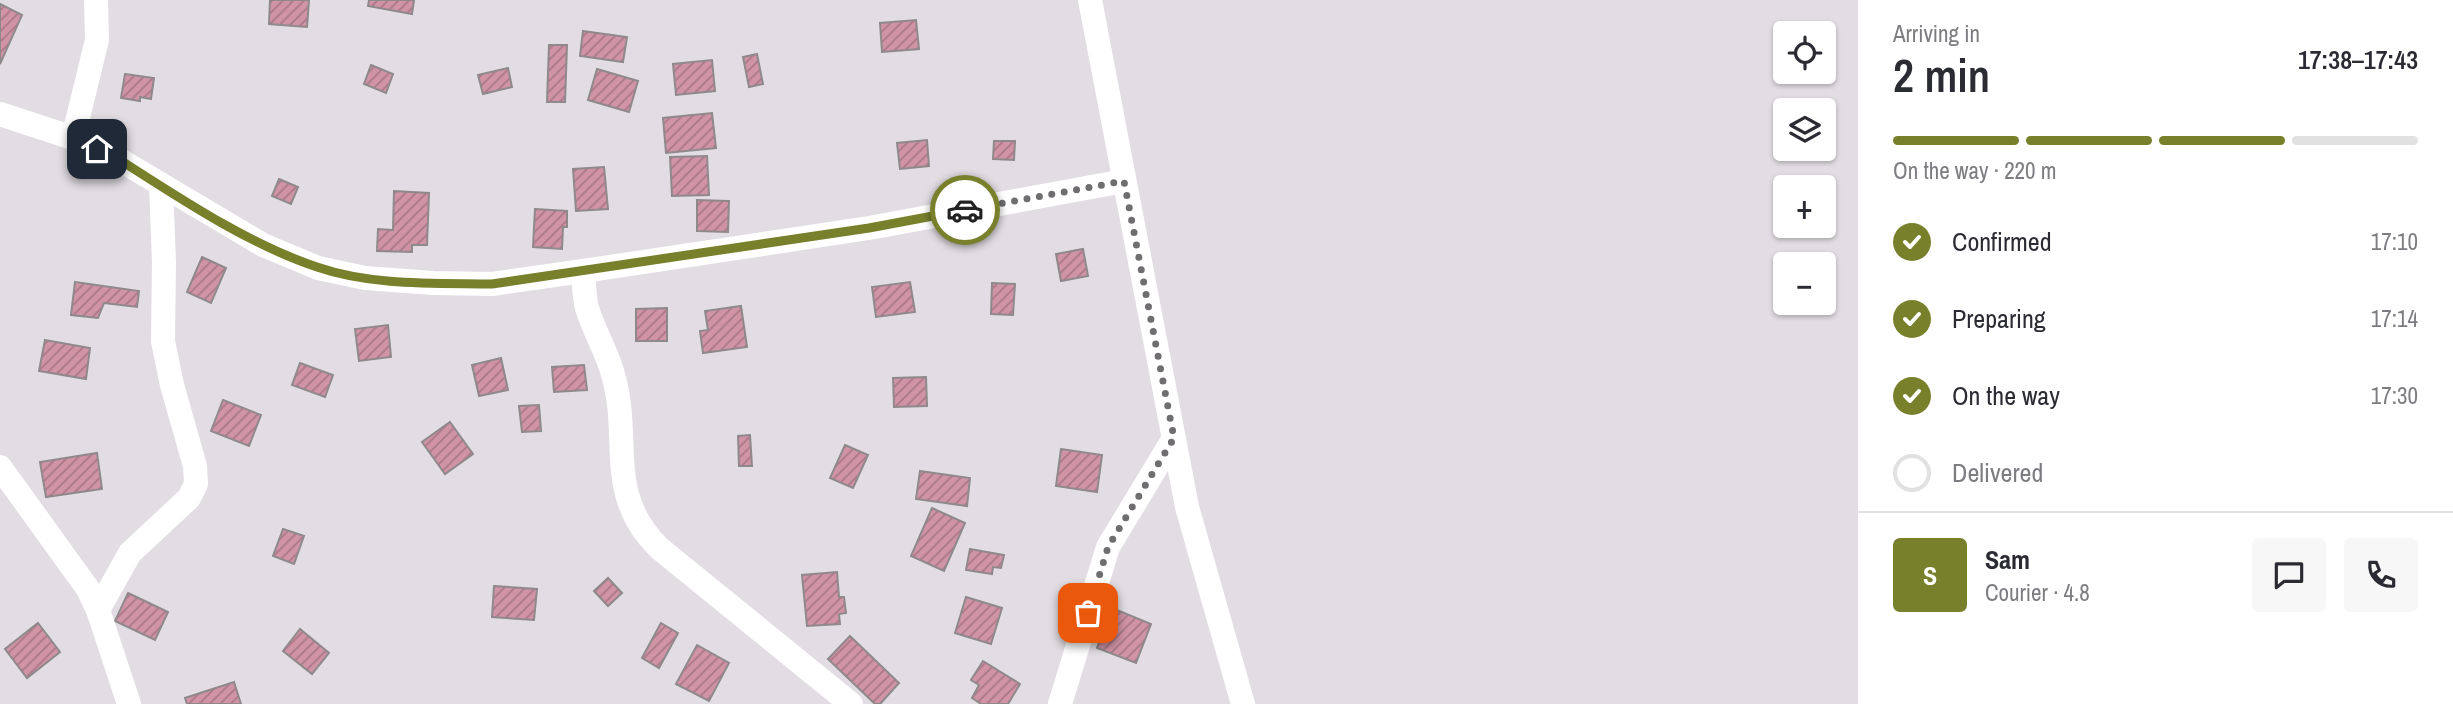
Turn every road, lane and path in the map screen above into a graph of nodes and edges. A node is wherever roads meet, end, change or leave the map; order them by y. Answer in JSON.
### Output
{"nodes":[{"id":1,"x":96,"y":0,"type":"edge"},
{"id":2,"x":1090,"y":0,"type":"edge"},
{"id":3,"x":0,"y":114,"type":"edge"},
{"id":4,"x":74,"y":138,"type":"junction"},
{"id":5,"x":1124,"y":181,"type":"junction"},
{"id":6,"x":161,"y":186,"type":"junction"},
{"id":7,"x":583,"y":271,"type":"junction"},
{"id":8,"x":1174,"y":438,"type":"junction"},
{"id":9,"x":0,"y":467,"type":"edge"},
{"id":10,"x":98,"y":610,"type":"junction"},
{"id":11,"x":129,"y":704,"type":"edge"},
{"id":12,"x":851,"y":704,"type":"edge"},
{"id":13,"x":1060,"y":704,"type":"edge"},
{"id":14,"x":1243,"y":704,"type":"edge"}],
"edges":[{"from":1,"to":4,"type":"street"},
{"from":2,"to":5,"type":"street"},
{"from":3,"to":4,"type":"street"},
{"from":4,"to":6,"type":"street"},
{"from":5,"to":7,"type":"street"},
{"from":5,"to":8,"type":"street"},
{"from":6,"to":7,"type":"street"},
{"from":6,"to":10,"type":"street"},
{"from":7,"to":12,"type":"street"},
{"from":8,"to":13,"type":"street"},
{"from":8,"to":14,"type":"street"},
{"from":9,"to":10,"type":"street"},
{"from":10,"to":11,"type":"street"}]}
